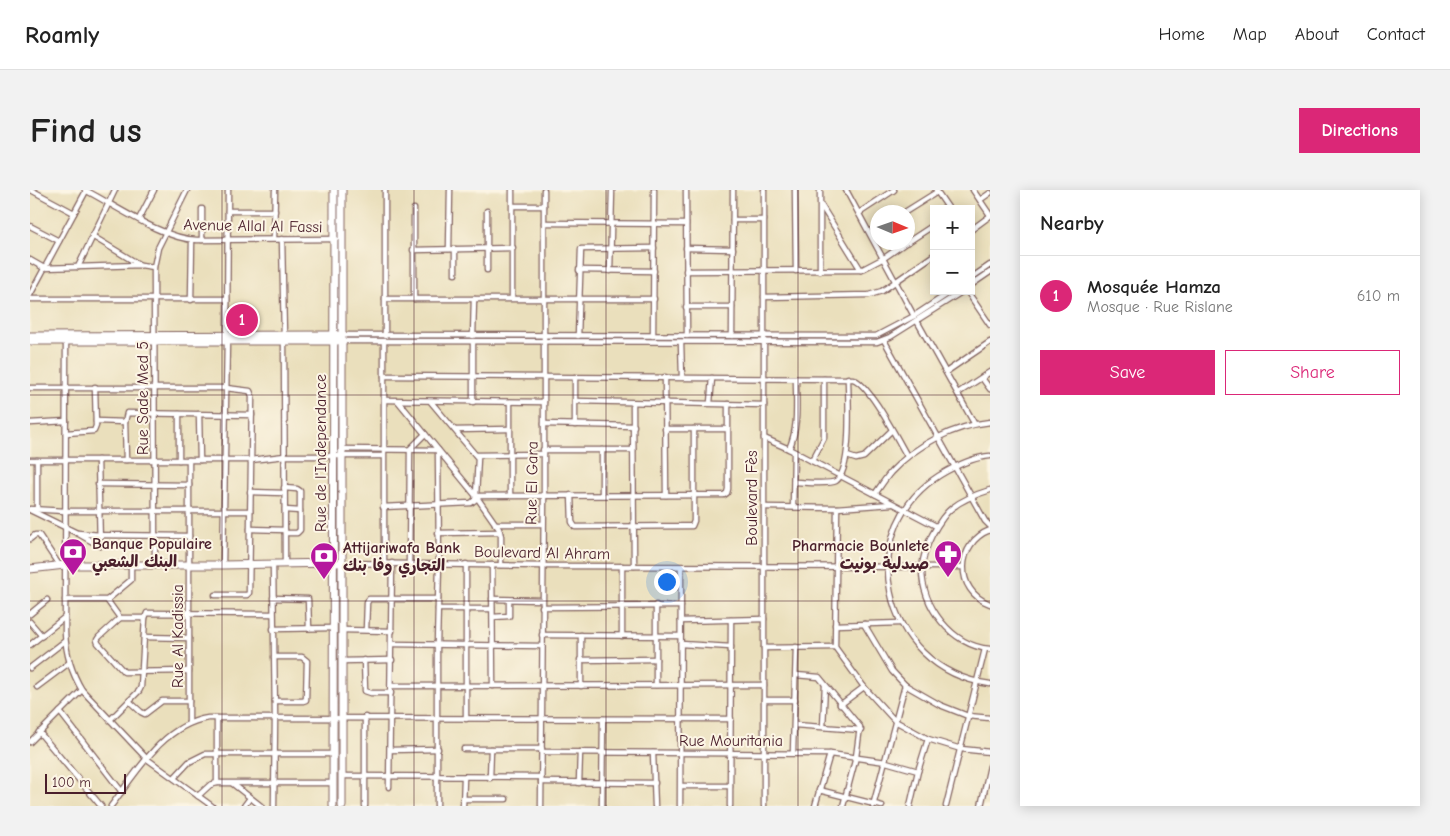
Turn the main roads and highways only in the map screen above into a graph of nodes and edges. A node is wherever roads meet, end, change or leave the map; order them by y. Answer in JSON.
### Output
{"nodes":[{"id":1,"x":334,"y":190,"type":"edge"},
{"id":2,"x":342,"y":190,"type":"edge"},
{"id":3,"x":338,"y":239,"type":"junction"},
{"id":4,"x":30,"y":336,"type":"edge"},
{"id":5,"x":334,"y":338,"type":"junction"},
{"id":6,"x":342,"y":338,"type":"junction"},
{"id":7,"x":154,"y":339,"type":"junction"},
{"id":8,"x":30,"y":341,"type":"edge"},
{"id":9,"x":333,"y":563,"type":"junction"},
{"id":10,"x":342,"y":563,"type":"junction"},
{"id":11,"x":30,"y":569,"type":"edge"},
{"id":12,"x":333,"y":806,"type":"edge"},
{"id":13,"x":342,"y":806,"type":"edge"}],
"edges":[{"from":1,"to":3,"type":"main road","name":"Rue de l'Independance"},
{"from":2,"to":3,"type":"main road","name":"Rue de l'Independance"},
{"from":3,"to":5,"type":"main road","name":"Rue de l'Independance"},
{"from":3,"to":6,"type":"main road","name":"Rue de l'Independance"},
{"from":4,"to":7,"type":"main road"},
{"from":5,"to":6,"type":"main road"},
{"from":5,"to":7,"type":"main road"},
{"from":5,"to":9,"type":"main road","name":"Rue de l'Independance"},
{"from":6,"to":10,"type":"main road","name":"Rue de l'Independance"},
{"from":7,"to":8,"type":"main road"},
{"from":9,"to":10,"type":"main road","name":"Boulevard Al Ahram"},
{"from":9,"to":11,"type":"main road","name":"Boulevard Al Ahram"},
{"from":9,"to":12,"type":"main road","name":"Rue de l'Independance"},
{"from":10,"to":13,"type":"main road","name":"Rue de l'Independance"}]}
